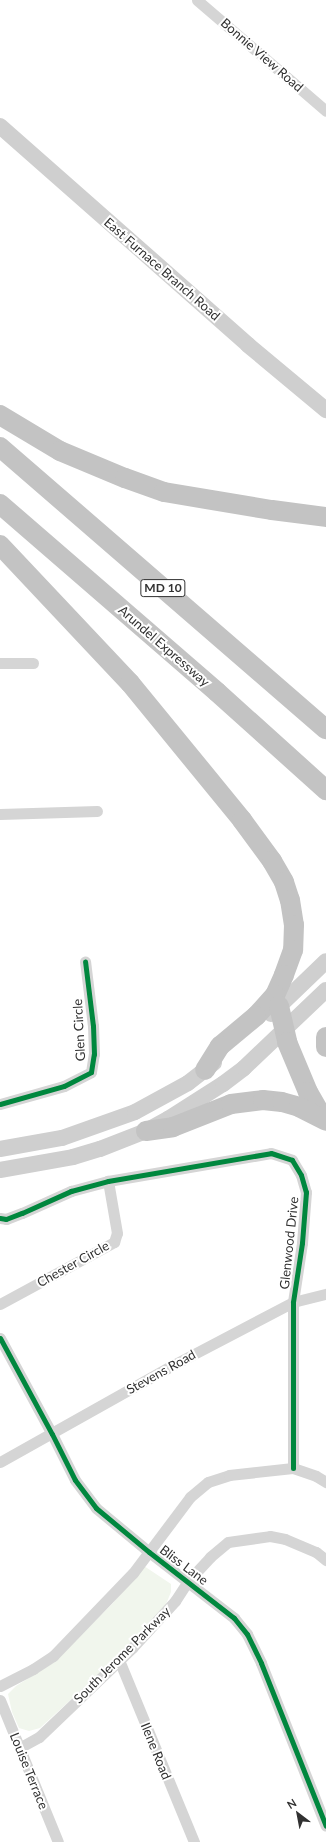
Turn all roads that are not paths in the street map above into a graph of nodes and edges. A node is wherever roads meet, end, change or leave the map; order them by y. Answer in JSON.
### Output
{"nodes":[{"id":1,"x":197,"y":0,"type":"edge"},
{"id":2,"x":326,"y":111,"type":"edge"},
{"id":3,"x":0,"y":126,"type":"edge"},
{"id":4,"x":326,"y":410,"type":"edge"},
{"id":5,"x":0,"y":415,"type":"edge"},
{"id":6,"x":0,"y":446,"type":"edge"},
{"id":7,"x":0,"y":504,"type":"edge"},
{"id":8,"x":326,"y":517,"type":"edge"},
{"id":9,"x":0,"y":545,"type":"edge"},
{"id":10,"x":33,"y":663,"type":"dead end"},
{"id":11,"x":0,"y":664,"type":"edge"},
{"id":12,"x":326,"y":729,"type":"edge"},
{"id":13,"x":326,"y":790,"type":"edge"},
{"id":14,"x":97,"y":810,"type":"dead end"},
{"id":15,"x":0,"y":814,"type":"edge"},
{"id":16,"x":85,"y":961,"type":"dead end"},
{"id":17,"x":326,"y":961,"type":"edge"},
{"id":18,"x":326,"y":990,"type":"edge"},
{"id":19,"x":279,"y":1006,"type":"junction"},
{"id":20,"x":284,"y":1030,"type":"junction"},
{"id":21,"x":326,"y":1037,"type":"edge"},
{"id":22,"x":326,"y":1048,"type":"edge"},
{"id":23,"x":205,"y":1070,"type":"junction"},
{"id":24,"x":0,"y":1104,"type":"edge"},
{"id":25,"x":325,"y":1120,"type":"edge"},
{"id":26,"x":146,"y":1131,"type":"junction"},
{"id":27,"x":0,"y":1150,"type":"edge"},
{"id":28,"x":0,"y":1170,"type":"edge"},
{"id":29,"x":108,"y":1181,"type":"junction"},
{"id":30,"x":0,"y":1218,"type":"edge"},
{"id":31,"x":326,"y":1294,"type":"edge"},
{"id":32,"x":293,"y":1302,"type":"junction"},
{"id":33,"x":0,"y":1304,"type":"edge"},
{"id":34,"x":0,"y":1338,"type":"edge"},
{"id":35,"x":52,"y":1434,"type":"junction"},
{"id":36,"x":0,"y":1462,"type":"edge"},
{"id":37,"x":293,"y":1468,"type":"junction"},
{"id":38,"x":326,"y":1482,"type":"edge"},
{"id":39,"x":149,"y":1552,"type":"junction"},
{"id":40,"x":326,"y":1560,"type":"edge"},
{"id":41,"x":188,"y":1581,"type":"junction"},
{"id":42,"x":119,"y":1660,"type":"junction"},
{"id":43,"x":0,"y":1686,"type":"edge"},
{"id":44,"x":0,"y":1700,"type":"edge"},
{"id":45,"x":20,"y":1748,"type":"junction"},
{"id":46,"x":326,"y":1826,"type":"edge"},
{"id":47,"x":58,"y":1842,"type":"edge"},
{"id":48,"x":194,"y":1842,"type":"edge"}],
"edges":[{"from":1,"to":2,"type":"street","name":"Bonnie View Road"},
{"from":3,"to":4,"type":"main road","name":"East Furnace Branch Road"},
{"from":5,"to":8,"type":"highway"},
{"from":6,"to":12,"type":"highway","number":"MD 10"},
{"from":7,"to":13,"type":"highway","name":"Arundel Expressway"},
{"from":9,"to":23,"type":"highway"},
{"from":10,"to":11,"type":"street"},
{"from":14,"to":15,"type":"street"},
{"from":16,"to":24,"type":"street","name":"Glen Circle"},
{"from":17,"to":19,"type":"main road"},
{"from":18,"to":20,"type":"main road"},
{"from":19,"to":20,"type":"highway"},
{"from":19,"to":23,"type":"main road"},
{"from":20,"to":25,"type":"highway"},
{"from":20,"to":26,"type":"main road"},
{"from":21,"to":22,"type":"highway"},
{"from":23,"to":27,"type":"main road"},
{"from":25,"to":26,"type":"highway"},
{"from":26,"to":28,"type":"main road"},
{"from":29,"to":30,"type":"street","name":"Glenwood Drive"},
{"from":29,"to":32,"type":"street","name":"Glenwood Drive"},
{"from":29,"to":33,"type":"street","name":"Chester Circle"},
{"from":31,"to":32,"type":"street","name":"Stevens Road"},
{"from":32,"to":35,"type":"street","name":"Stevens Road"},
{"from":32,"to":37,"type":"street","name":"Glenwood Drive"},
{"from":34,"to":35,"type":"street","name":"Bliss Lane"},
{"from":35,"to":36,"type":"street","name":"Stevens Road"},
{"from":35,"to":39,"type":"street","name":"Bliss Lane"},
{"from":37,"to":38,"type":"street"},
{"from":37,"to":39,"type":"street"},
{"from":39,"to":41,"type":"street","name":"Bliss Lane"},
{"from":39,"to":43,"type":"street"},
{"from":40,"to":41,"type":"street","name":"South Jerome Parkway"},
{"from":41,"to":42,"type":"street","name":"South Jerome Parkway"},
{"from":41,"to":46,"type":"street","name":"Bliss Lane"},
{"from":42,"to":45,"type":"street","name":"South Jerome Parkway"},
{"from":42,"to":48,"type":"street","name":"Ilene Road"},
{"from":44,"to":45,"type":"street","name":"Louise Terrace"},
{"from":45,"to":47,"type":"street","name":"Louise Terrace"}]}
